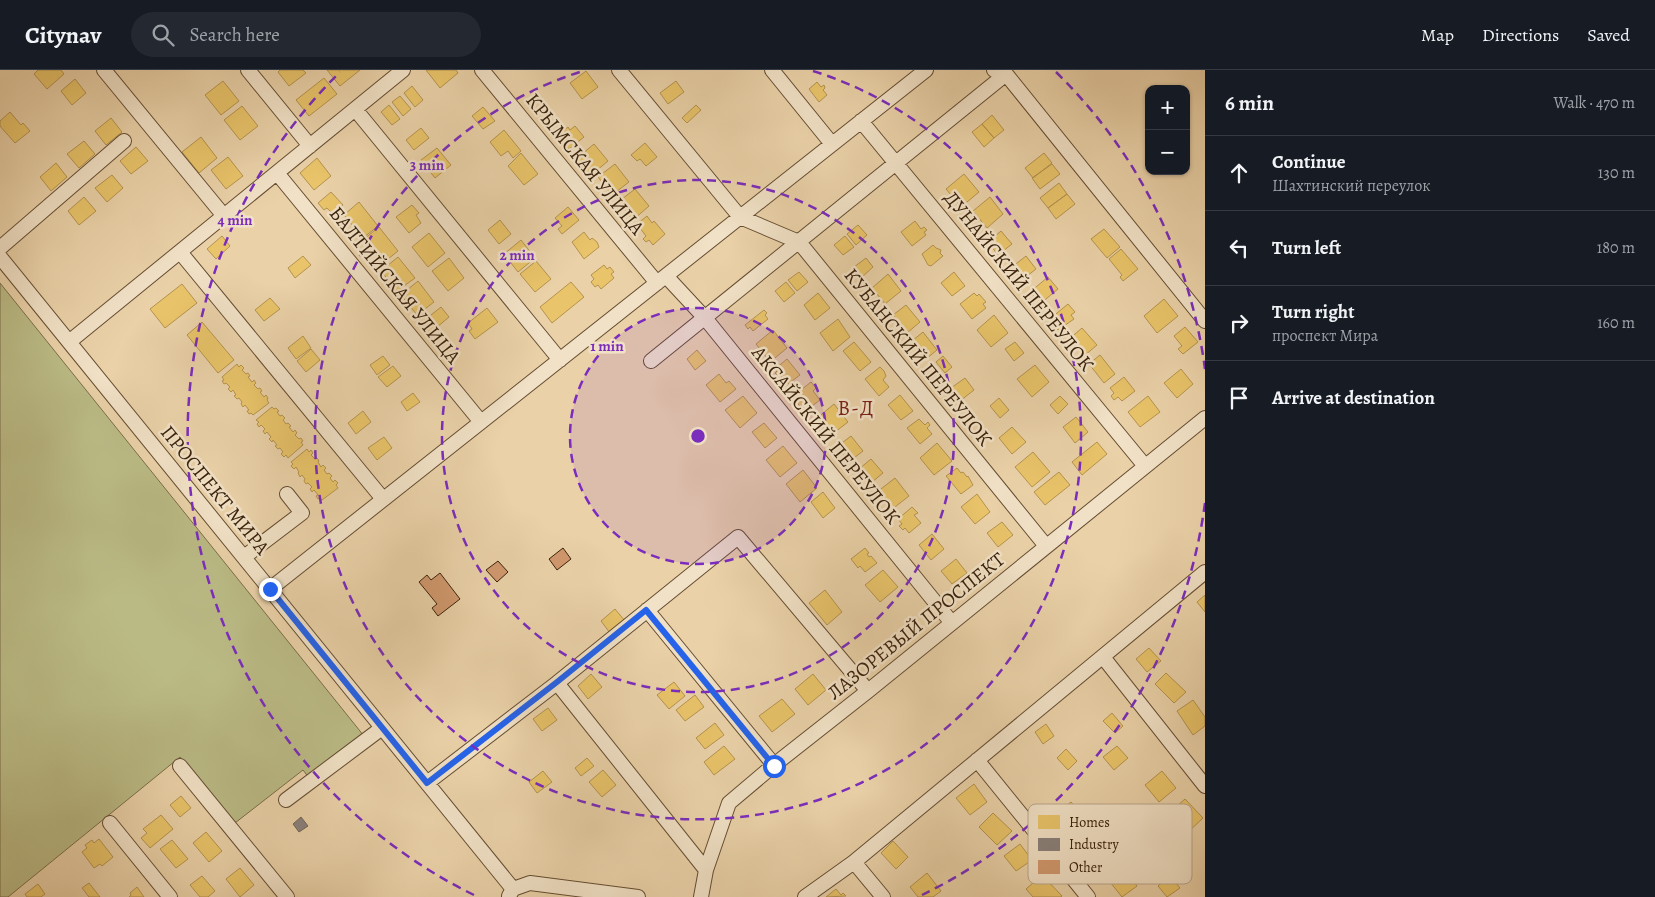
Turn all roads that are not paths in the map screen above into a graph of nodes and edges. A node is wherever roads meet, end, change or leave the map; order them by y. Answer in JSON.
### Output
{"nodes":[{"id":1,"x":104,"y":70,"type":"edge"},
{"id":2,"x":248,"y":70,"type":"edge"},
{"id":3,"x":482,"y":70,"type":"edge"},
{"id":4,"x":619,"y":70,"type":"edge"},
{"id":5,"x":772,"y":70,"type":"edge"},
{"id":6,"x":919,"y":72,"type":"edge"},
{"id":7,"x":1000,"y":72,"type":"edge"},
{"id":8,"x":394,"y":73,"type":"edge"},
{"id":9,"x":355,"y":109,"type":"junction"},
{"id":10,"x":861,"y":121,"type":"junction"},
{"id":11,"x":124,"y":141,"type":"dead end"},
{"id":12,"x":832,"y":144,"type":"junction"},
{"id":13,"x":310,"y":146,"type":"junction"},
{"id":14,"x":897,"y":163,"type":"junction"},
{"id":15,"x":277,"y":173,"type":"junction"},
{"id":16,"x":224,"y":216,"type":"junction"},
{"id":17,"x":740,"y":217,"type":"junction"},
{"id":18,"x":799,"y":242,"type":"junction"},
{"id":19,"x":0,"y":248,"type":"edge"},
{"id":20,"x":180,"y":252,"type":"junction"},
{"id":21,"x":0,"y":257,"type":"edge"},
{"id":22,"x":661,"y":280,"type":"junction"},
{"id":23,"x":705,"y":318,"type":"junction"},
{"id":24,"x":1205,"y":322,"type":"edge"},
{"id":25,"x":69,"y":342,"type":"junction"},
{"id":26,"x":560,"y":360,"type":"junction"},
{"id":27,"x":651,"y":361,"type":"dead end"},
{"id":28,"x":1205,"y":418,"type":"edge"},
{"id":29,"x":481,"y":422,"type":"junction"},
{"id":30,"x":1145,"y":466,"type":"junction"},
{"id":31,"x":287,"y":494,"type":"dead end"},
{"id":32,"x":383,"y":499,"type":"junction"},
{"id":33,"x":1046,"y":546,"type":"junction"},
{"id":34,"x":244,"y":557,"type":"junction"},
{"id":35,"x":1205,"y":572,"type":"edge"},
{"id":36,"x":270,"y":589,"type":"junction"},
{"id":37,"x":646,"y":610,"type":"junction"},
{"id":38,"x":952,"y":622,"type":"junction"},
{"id":39,"x":1103,"y":657,"type":"junction"},
{"id":40,"x":557,"y":682,"type":"junction"},
{"id":41,"x":868,"y":691,"type":"junction"},
{"id":42,"x":382,"y":728,"type":"junction"},
{"id":43,"x":977,"y":760,"type":"junction"},
{"id":44,"x":180,"y":766,"type":"dead end"},
{"id":45,"x":774,"y":766,"type":"junction"},
{"id":46,"x":427,"y":783,"type":"junction"},
{"id":47,"x":1205,"y":786,"type":"edge"},
{"id":48,"x":286,"y":800,"type":"dead end"},
{"id":49,"x":110,"y":823,"type":"dead end"},
{"id":50,"x":1028,"y":823,"type":"edge"},
{"id":51,"x":854,"y":862,"type":"junction"},
{"id":52,"x":706,"y":870,"type":"junction"},
{"id":53,"x":1077,"y":884,"type":"edge"},
{"id":54,"x":511,"y":893,"type":"edge"},
{"id":55,"x":170,"y":897,"type":"edge"},
{"id":56,"x":287,"y":897,"type":"edge"},
{"id":57,"x":638,"y":897,"type":"edge"},
{"id":58,"x":701,"y":897,"type":"edge"},
{"id":59,"x":805,"y":897,"type":"edge"},
{"id":60,"x":883,"y":897,"type":"edge"},
{"id":61,"x":1088,"y":897,"type":"edge"}],
"edges":[{"from":1,"to":16,"type":"street"},
{"from":2,"to":13,"type":"street"},
{"from":3,"to":22,"type":"street","name":"КРЫМСКАЯ УЛИЦА"},
{"from":4,"to":17,"type":"street"},
{"from":5,"to":12,"type":"street"},
{"from":6,"to":10,"type":"street"},
{"from":7,"to":14,"type":"street"},
{"from":7,"to":24,"type":"street"},
{"from":8,"to":9,"type":"street"},
{"from":9,"to":13,"type":"street"},
{"from":9,"to":26,"type":"street"},
{"from":10,"to":12,"type":"street"},
{"from":10,"to":14,"type":"street","name":"ДУНАЙСКИЙ ПЕРЕУЛОК"},
{"from":11,"to":19,"type":"street"},
{"from":12,"to":17,"type":"street"},
{"from":13,"to":15,"type":"street"},
{"from":14,"to":18,"type":"street"},
{"from":14,"to":30,"type":"street","name":"ДУНАЙСКИЙ ПЕРЕУЛОК"},
{"from":15,"to":16,"type":"street"},
{"from":15,"to":29,"type":"street","name":"БАЛТИЙСКАЯ УЛИЦА"},
{"from":16,"to":20,"type":"street"},
{"from":17,"to":18,"type":"street","name":"КУБАНСКИЙ ПЕРЕУЛОК"},
{"from":17,"to":22,"type":"street"},
{"from":18,"to":23,"type":"street"},
{"from":18,"to":33,"type":"street","name":"КУБАНСКИЙ ПЕРЕУЛОК"},
{"from":20,"to":25,"type":"street"},
{"from":20,"to":32,"type":"street"},
{"from":21,"to":25,"type":"street","name":"ПРОСПЕКТ МИРА"},
{"from":22,"to":23,"type":"street","name":"АКСАЙСКИЙ ПЕРЕУЛОК"},
{"from":22,"to":26,"type":"street"},
{"from":23,"to":27,"type":"street"},
{"from":23,"to":38,"type":"street","name":"АКСАЙСКИЙ ПЕРЕУЛОК"},
{"from":25,"to":34,"type":"street","name":"ПРОСПЕКТ МИРА"},
{"from":26,"to":29,"type":"street"},
{"from":28,"to":30,"type":"street","name":"ЛАЗОРЕВЫЙ ПРОСПЕКТ"},
{"from":29,"to":32,"type":"street"},
{"from":30,"to":33,"type":"street","name":"ЛАЗОРЕВЫЙ ПРОСПЕКТ"},
{"from":31,"to":34,"type":"street"},
{"from":32,"to":36,"type":"street"},
{"from":33,"to":38,"type":"street","name":"ЛАЗОРЕВЫЙ ПРОСПЕКТ"},
{"from":34,"to":36,"type":"street","name":"ПРОСПЕКТ МИРА"},
{"from":35,"to":39,"type":"street"},
{"from":36,"to":42,"type":"street","name":"ПРОСПЕКТ МИРА"},
{"from":37,"to":40,"type":"street"},
{"from":37,"to":41,"type":"street"},
{"from":37,"to":45,"type":"street"},
{"from":38,"to":41,"type":"street","name":"ЛАЗОРЕВЫЙ ПРОСПЕКТ"},
{"from":39,"to":43,"type":"street"},
{"from":39,"to":47,"type":"street"},
{"from":40,"to":46,"type":"street"},
{"from":40,"to":52,"type":"street"},
{"from":41,"to":45,"type":"street","name":"ЛАЗОРЕВЫЙ ПРОСПЕКТ"},
{"from":42,"to":46,"type":"street","name":"ПРОСПЕКТ МИРА"},
{"from":42,"to":48,"type":"street"},
{"from":43,"to":50,"type":"street"},
{"from":43,"to":51,"type":"street"},
{"from":44,"to":56,"type":"street"},
{"from":45,"to":52,"type":"street","name":"ЛАЗОРЕВЫЙ ПРОСПЕКТ"},
{"from":46,"to":54,"type":"street","name":"ПРОСПЕКТ МИРА"},
{"from":49,"to":55,"type":"street"},
{"from":51,"to":59,"type":"street"},
{"from":51,"to":60,"type":"street"},
{"from":52,"to":58,"type":"street","name":"ЛАЗОРЕВЫЙ ПРОСПЕКТ"},
{"from":53,"to":61,"type":"street"},
{"from":54,"to":57,"type":"street","name":"ПРОСПЕКТ МИРА"}]}
